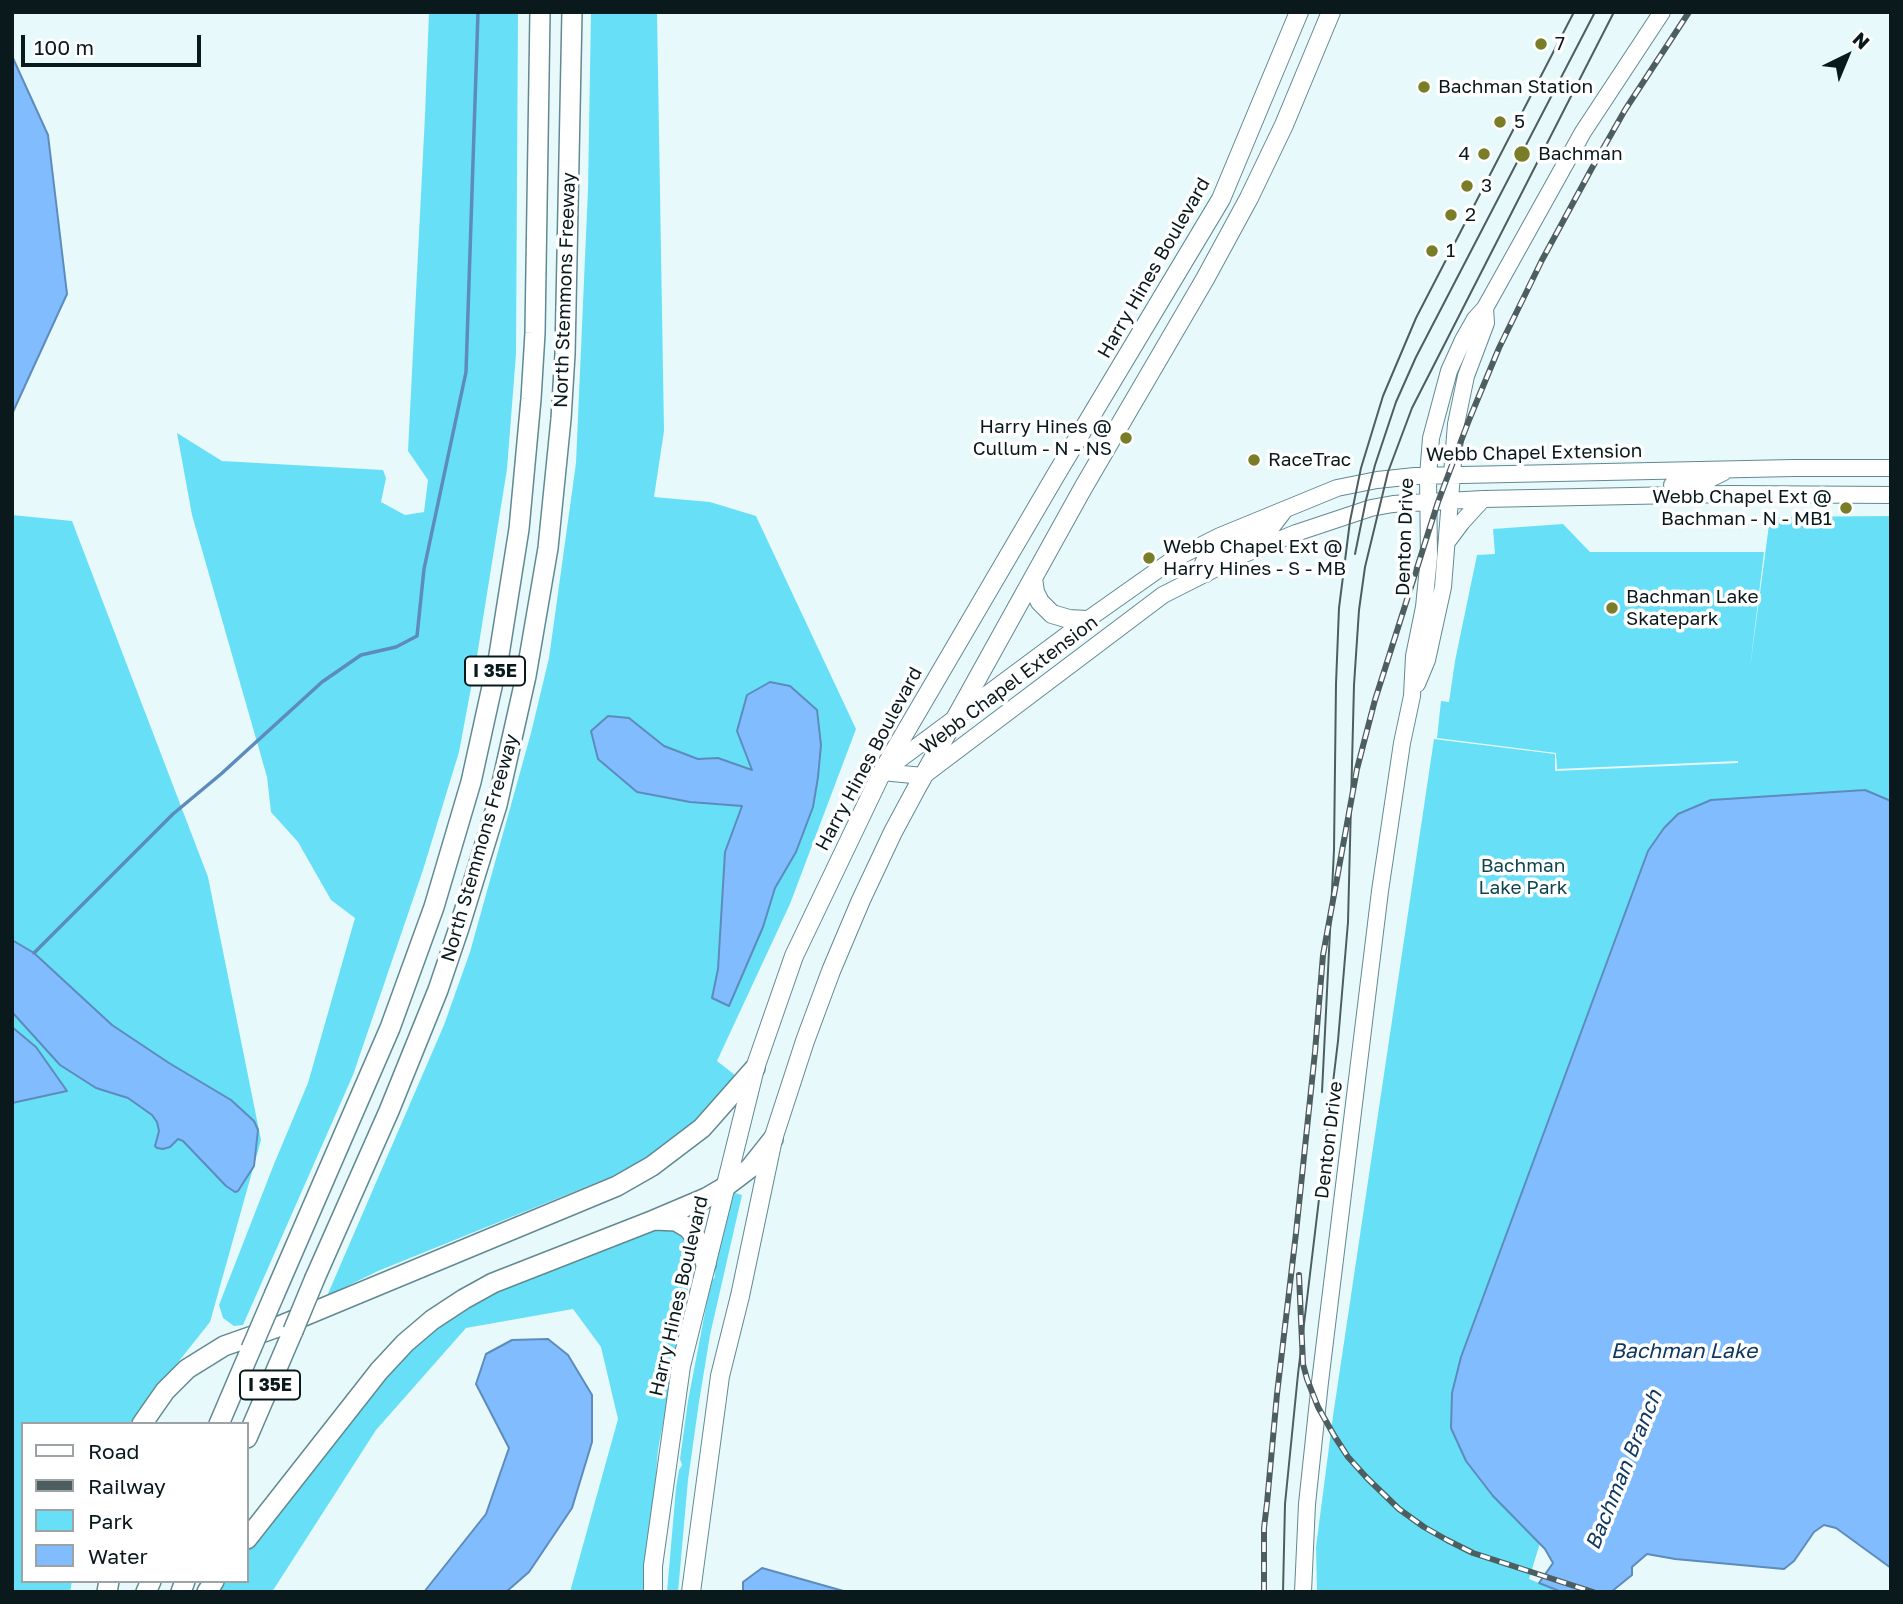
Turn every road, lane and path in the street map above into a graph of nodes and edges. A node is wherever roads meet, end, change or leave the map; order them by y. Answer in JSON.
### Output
{"nodes":[{"id":1,"x":540,"y":12,"type":"edge"},
{"id":2,"x":572,"y":12,"type":"edge"},
{"id":3,"x":1299,"y":12,"type":"edge"},
{"id":4,"x":1662,"y":12,"type":"edge"},
{"id":5,"x":1324,"y":16,"type":"edge"},
{"id":6,"x":1182,"y":265,"type":"junction"},
{"id":7,"x":1205,"y":279,"type":"junction"},
{"id":8,"x":1485,"y":307,"type":"junction"},
{"id":9,"x":1794,"y":468,"type":"junction"},
{"id":10,"x":1891,"y":468,"type":"edge"},
{"id":11,"x":1730,"y":469,"type":"junction"},
{"id":12,"x":1057,"y":472,"type":"junction"},
{"id":13,"x":1428,"y":476,"type":"junction"},
{"id":14,"x":1451,"y":476,"type":"junction"},
{"id":15,"x":1083,"y":488,"type":"junction"},
{"id":16,"x":1794,"y":495,"type":"junction"},
{"id":17,"x":1891,"y":495,"type":"edge"},
{"id":18,"x":1642,"y":497,"type":"junction"},
{"id":19,"x":1483,"y":499,"type":"junction"},
{"id":20,"x":1429,"y":502,"type":"junction"},
{"id":21,"x":1450,"y":502,"type":"junction"},
{"id":22,"x":1284,"y":510,"type":"junction"},
{"id":23,"x":1447,"y":542,"type":"junction"},
{"id":24,"x":1206,"y":574,"type":"junction"},
{"id":25,"x":1033,"y":578,"type":"junction"},
{"id":26,"x":1087,"y":620,"type":"junction"},
{"id":27,"x":1412,"y":696,"type":"junction"},
{"id":28,"x":954,"y":720,"type":"junction"},
{"id":29,"x":882,"y":772,"type":"junction"},
{"id":30,"x":923,"y":776,"type":"junction"},
{"id":31,"x":755,"y":1068,"type":"junction"},
{"id":32,"x":773,"y":1139,"type":"junction"},
{"id":33,"x":725,"y":1187,"type":"junction"},
{"id":34,"x":654,"y":1220,"type":"junction"},
{"id":35,"x":706,"y":1264,"type":"junction"},
{"id":36,"x":143,"y":1422,"type":"edge"},
{"id":37,"x":220,"y":1422,"type":"edge"},
{"id":38,"x":248,"y":1436,"type":"edge"},
{"id":39,"x":248,"y":1538,"type":"edge"},
{"id":40,"x":653,"y":1592,"type":"edge"},
{"id":41,"x":691,"y":1592,"type":"edge"},
{"id":42,"x":1303,"y":1592,"type":"edge"}],
"edges":[{"from":1,"to":37,"type":"highway","name":"North Stemmons Freeway","number":"I 35E","bridge":true},
{"from":2,"to":38,"type":"highway","name":"North Stemmons Freeway","number":"I 35E","bridge":true},
{"from":3,"to":6,"type":"main road","name":"Harry Hines Boulevard"},
{"from":4,"to":8,"type":"main road","name":"Denton Drive"},
{"from":5,"to":7,"type":"main road"},
{"from":6,"to":7,"type":"main road"},
{"from":6,"to":12,"type":"main road","name":"Harry Hines Boulevard"},
{"from":7,"to":15,"type":"main road"},
{"from":8,"to":13,"type":"main road","name":"Denton Drive"},
{"from":8,"to":14,"type":"main road","name":"Denton Drive"},
{"from":9,"to":10,"type":"main road","name":"Webb Chapel Extension"},
{"from":9,"to":11,"type":"main road","name":"Webb Chapel Extension"},
{"from":9,"to":16,"type":"main road"},
{"from":11,"to":14,"type":"main road","name":"Webb Chapel Extension"},
{"from":11,"to":18,"type":"main road"},
{"from":12,"to":15,"type":"main road"},
{"from":12,"to":29,"type":"main road","name":"Harry Hines Boulevard"},
{"from":13,"to":14,"type":"main road","name":"Webb Chapel Extension"},
{"from":13,"to":20,"type":"main road","name":"Denton Drive"},
{"from":13,"to":22,"type":"main road","name":"Webb Chapel Extension"},
{"from":14,"to":21,"type":"main road","name":"Denton Drive"},
{"from":15,"to":25,"type":"main road"},
{"from":16,"to":17,"type":"main road","name":"Webb Chapel Extension"},
{"from":16,"to":18,"type":"main road","name":"Webb Chapel Extension"},
{"from":18,"to":19,"type":"main road","name":"Webb Chapel Extension"},
{"from":19,"to":21,"type":"main road","name":"Webb Chapel Extension"},
{"from":19,"to":23,"type":"main road"},
{"from":20,"to":21,"type":"main road","name":"Webb Chapel Extension"},
{"from":20,"to":24,"type":"main road","name":"Webb Chapel Extension"},
{"from":20,"to":27,"type":"main road","name":"Denton Drive"},
{"from":21,"to":23,"type":"main road","name":"Denton Drive"},
{"from":22,"to":24,"type":"main road"},
{"from":22,"to":26,"type":"main road","name":"Webb Chapel Extension"},
{"from":23,"to":27,"type":"main road","name":"Denton Drive"},
{"from":24,"to":30,"type":"main road","name":"Webb Chapel Extension"},
{"from":25,"to":26,"type":"main road"},
{"from":25,"to":28,"type":"main road"},
{"from":26,"to":28,"type":"main road","name":"Webb Chapel Extension"},
{"from":27,"to":42,"type":"main road","name":"Denton Drive"},
{"from":28,"to":29,"type":"main road","name":"Webb Chapel Extension"},
{"from":28,"to":30,"type":"main road"},
{"from":29,"to":30,"type":"main road","name":"Webb Chapel Extension"},
{"from":29,"to":31,"type":"main road","name":"Harry Hines Boulevard"},
{"from":30,"to":32,"type":"main road"},
{"from":31,"to":33,"type":"main road","name":"Harry Hines Boulevard"},
{"from":31,"to":36,"type":"highway"},
{"from":32,"to":33,"type":"highway"},
{"from":32,"to":41,"type":"main road"},
{"from":33,"to":34,"type":"highway"},
{"from":33,"to":35,"type":"main road","name":"Harry Hines Boulevard"},
{"from":34,"to":35,"type":"highway"},
{"from":34,"to":39,"type":"highway"},
{"from":35,"to":40,"type":"main road","name":"Harry Hines Boulevard"}]}
